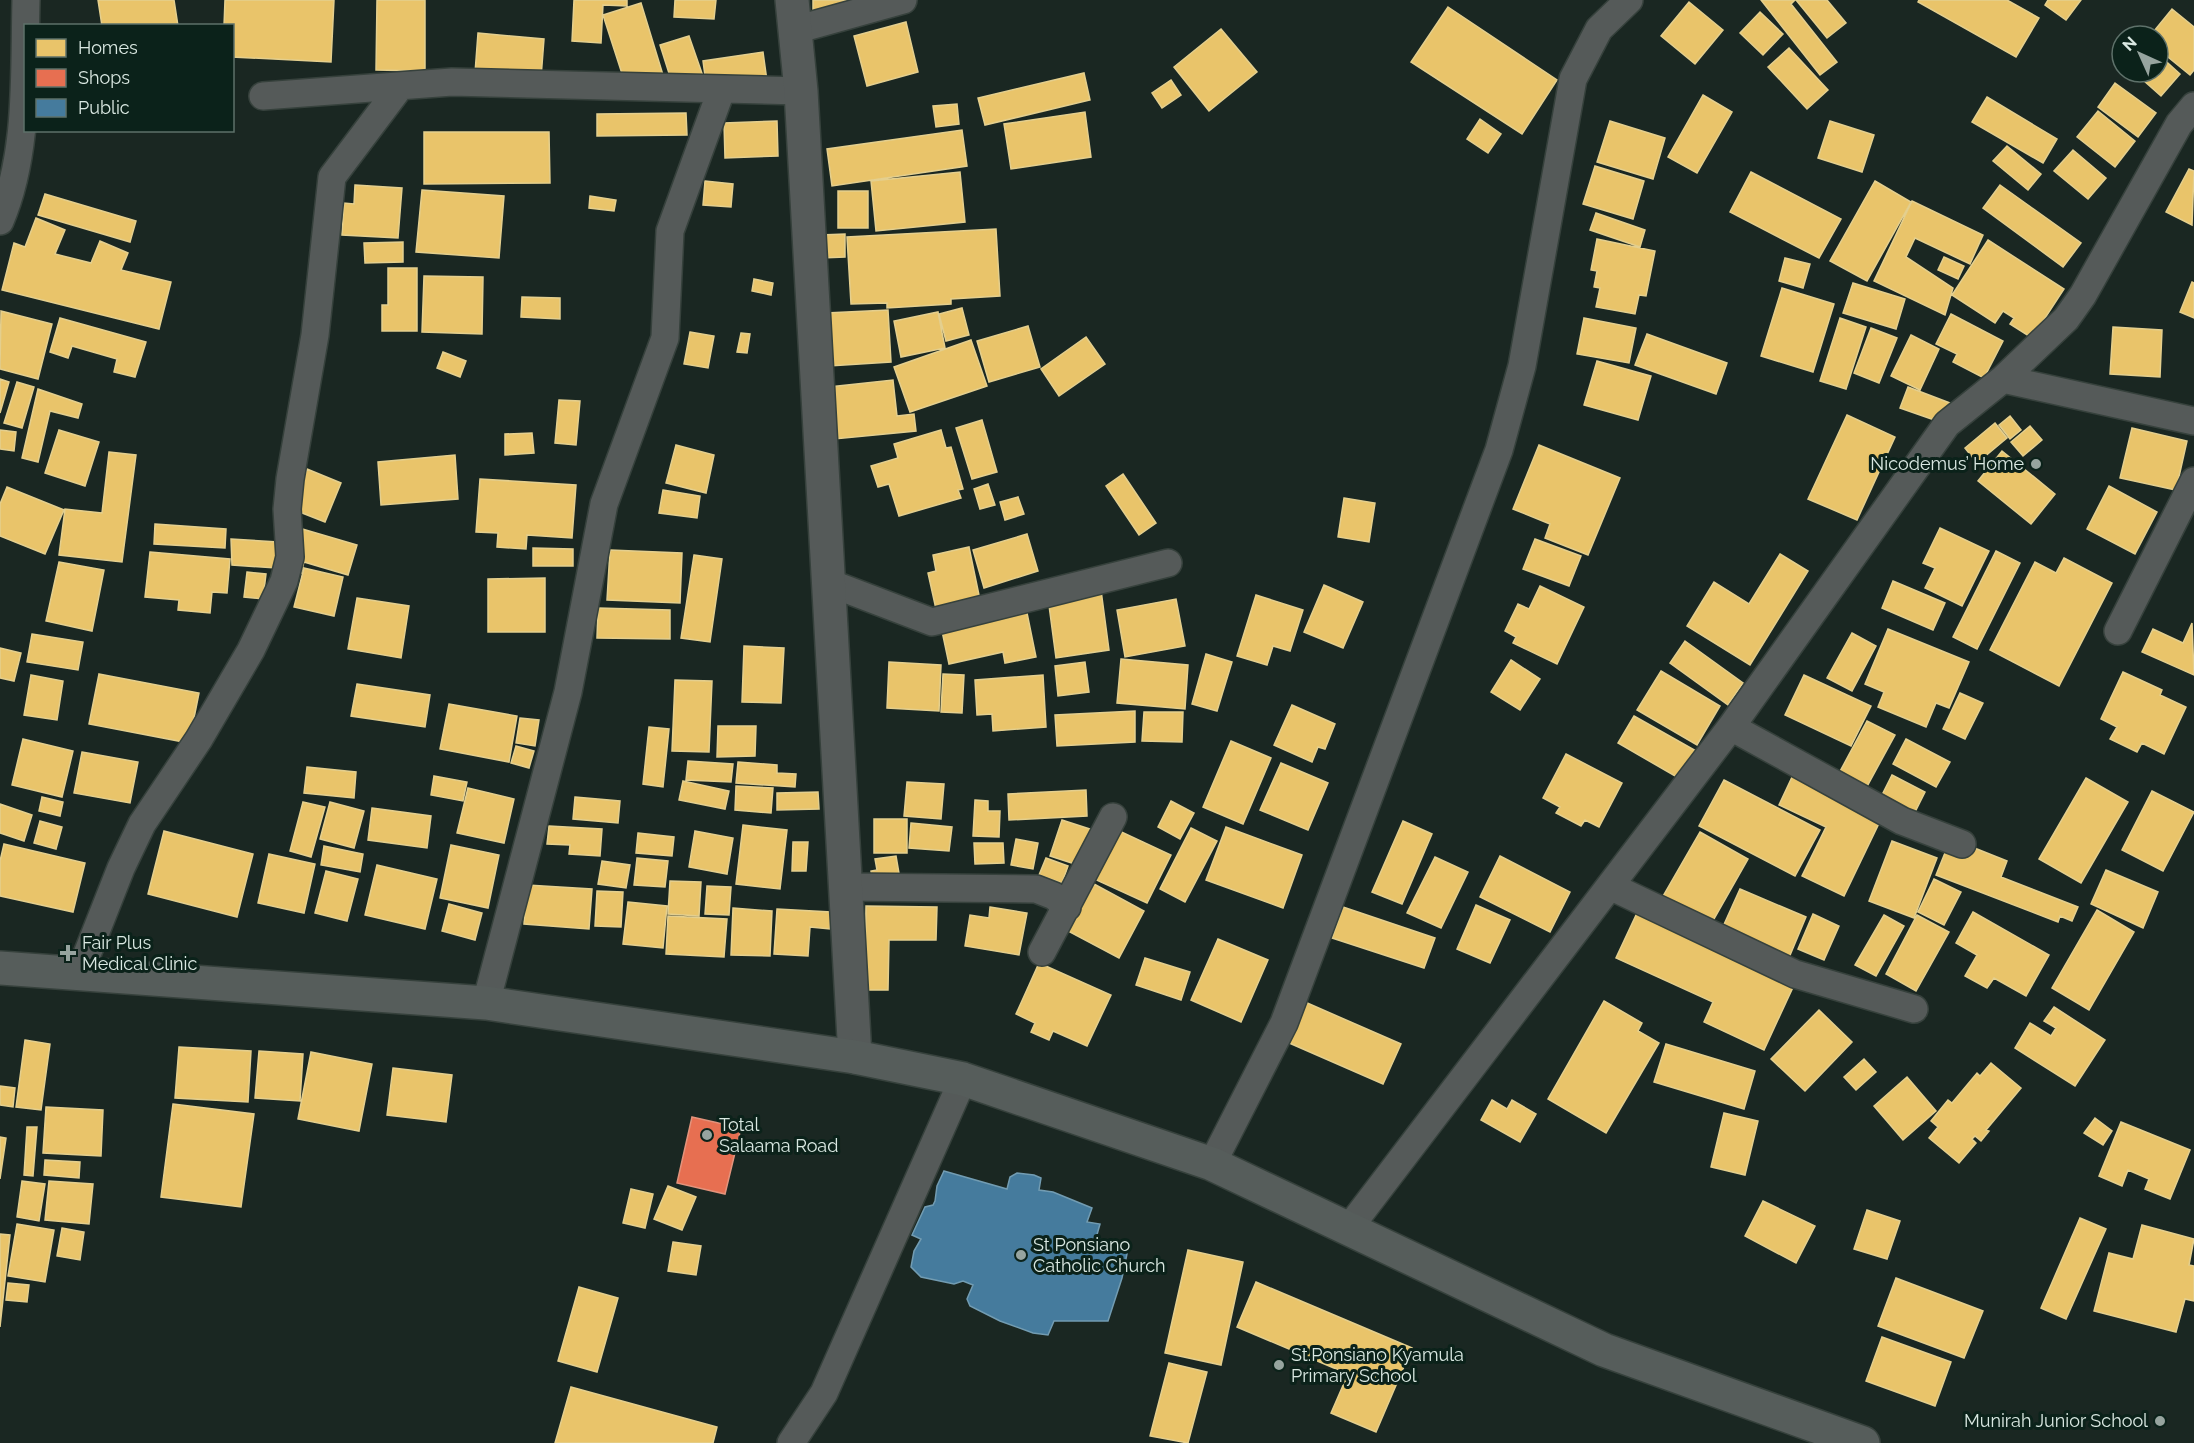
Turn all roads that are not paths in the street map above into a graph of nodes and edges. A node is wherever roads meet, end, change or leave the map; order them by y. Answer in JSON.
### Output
{"nodes":[{"id":1,"x":26,"y":0,"type":"edge"},
{"id":2,"x":903,"y":0,"type":"edge"},
{"id":3,"x":1629,"y":0,"type":"edge"},
{"id":4,"x":793,"y":15,"type":"edge"},
{"id":5,"x":25,"y":24,"type":"edge"},
{"id":6,"x":24,"y":56,"type":"edge"},
{"id":7,"x":399,"y":88,"type":"junction"},
{"id":8,"x":721,"y":91,"type":"junction"},
{"id":9,"x":801,"y":91,"type":"junction"},
{"id":10,"x":263,"y":96,"type":"dead end"},
{"id":11,"x":2194,"y":106,"type":"edge"},
{"id":12,"x":0,"y":221,"type":"edge"},
{"id":13,"x":2003,"y":379,"type":"junction"},
{"id":14,"x":2194,"y":421,"type":"edge"},
{"id":15,"x":2194,"y":481,"type":"edge"},
{"id":16,"x":1168,"y":563,"type":"dead end"},
{"id":17,"x":827,"y":582,"type":"junction"},
{"id":18,"x":2118,"y":631,"type":"dead end"},
{"id":19,"x":1731,"y":727,"type":"junction"},
{"id":20,"x":1113,"y":816,"type":"dead end"},
{"id":21,"x":1962,"y":844,"type":"dead end"},
{"id":22,"x":845,"y":887,"type":"junction"},
{"id":23,"x":1611,"y":887,"type":"junction"},
{"id":24,"x":1068,"y":907,"type":"junction"},
{"id":25,"x":1042,"y":952,"type":"dead end"},
{"id":26,"x":0,"y":968,"type":"edge"},
{"id":27,"x":80,"y":972,"type":"junction"},
{"id":28,"x":486,"y":1003,"type":"junction"},
{"id":29,"x":1914,"y":1009,"type":"dead end"},
{"id":30,"x":855,"y":1057,"type":"junction"},
{"id":31,"x":963,"y":1079,"type":"junction"},
{"id":32,"x":1212,"y":1164,"type":"junction"},
{"id":33,"x":1349,"y":1228,"type":"junction"},
{"id":34,"x":791,"y":1443,"type":"edge"},
{"id":35,"x":1863,"y":1443,"type":"edge"}],
"edges":[{"from":1,"to":5,"type":"street"},
{"from":2,"to":4,"type":"street"},
{"from":3,"to":32,"type":"street"},
{"from":4,"to":9,"type":"street"},
{"from":6,"to":12,"type":"street"},
{"from":7,"to":8,"type":"street"},
{"from":7,"to":10,"type":"street"},
{"from":7,"to":27,"type":"street"},
{"from":8,"to":9,"type":"street"},
{"from":8,"to":28,"type":"street"},
{"from":9,"to":17,"type":"street"},
{"from":11,"to":13,"type":"street"},
{"from":13,"to":14,"type":"street"},
{"from":13,"to":19,"type":"street"},
{"from":15,"to":18,"type":"street"},
{"from":16,"to":17,"type":"street"},
{"from":17,"to":22,"type":"street"},
{"from":19,"to":21,"type":"street"},
{"from":19,"to":23,"type":"street"},
{"from":20,"to":24,"type":"street"},
{"from":22,"to":24,"type":"street"},
{"from":22,"to":30,"type":"street"},
{"from":23,"to":29,"type":"street"},
{"from":23,"to":33,"type":"street"},
{"from":24,"to":25,"type":"street"},
{"from":26,"to":27,"type":"main road"},
{"from":27,"to":28,"type":"main road"},
{"from":28,"to":30,"type":"main road"},
{"from":30,"to":31,"type":"main road"},
{"from":31,"to":32,"type":"main road"},
{"from":31,"to":34,"type":"street"},
{"from":32,"to":33,"type":"main road"},
{"from":33,"to":35,"type":"main road"}]}
